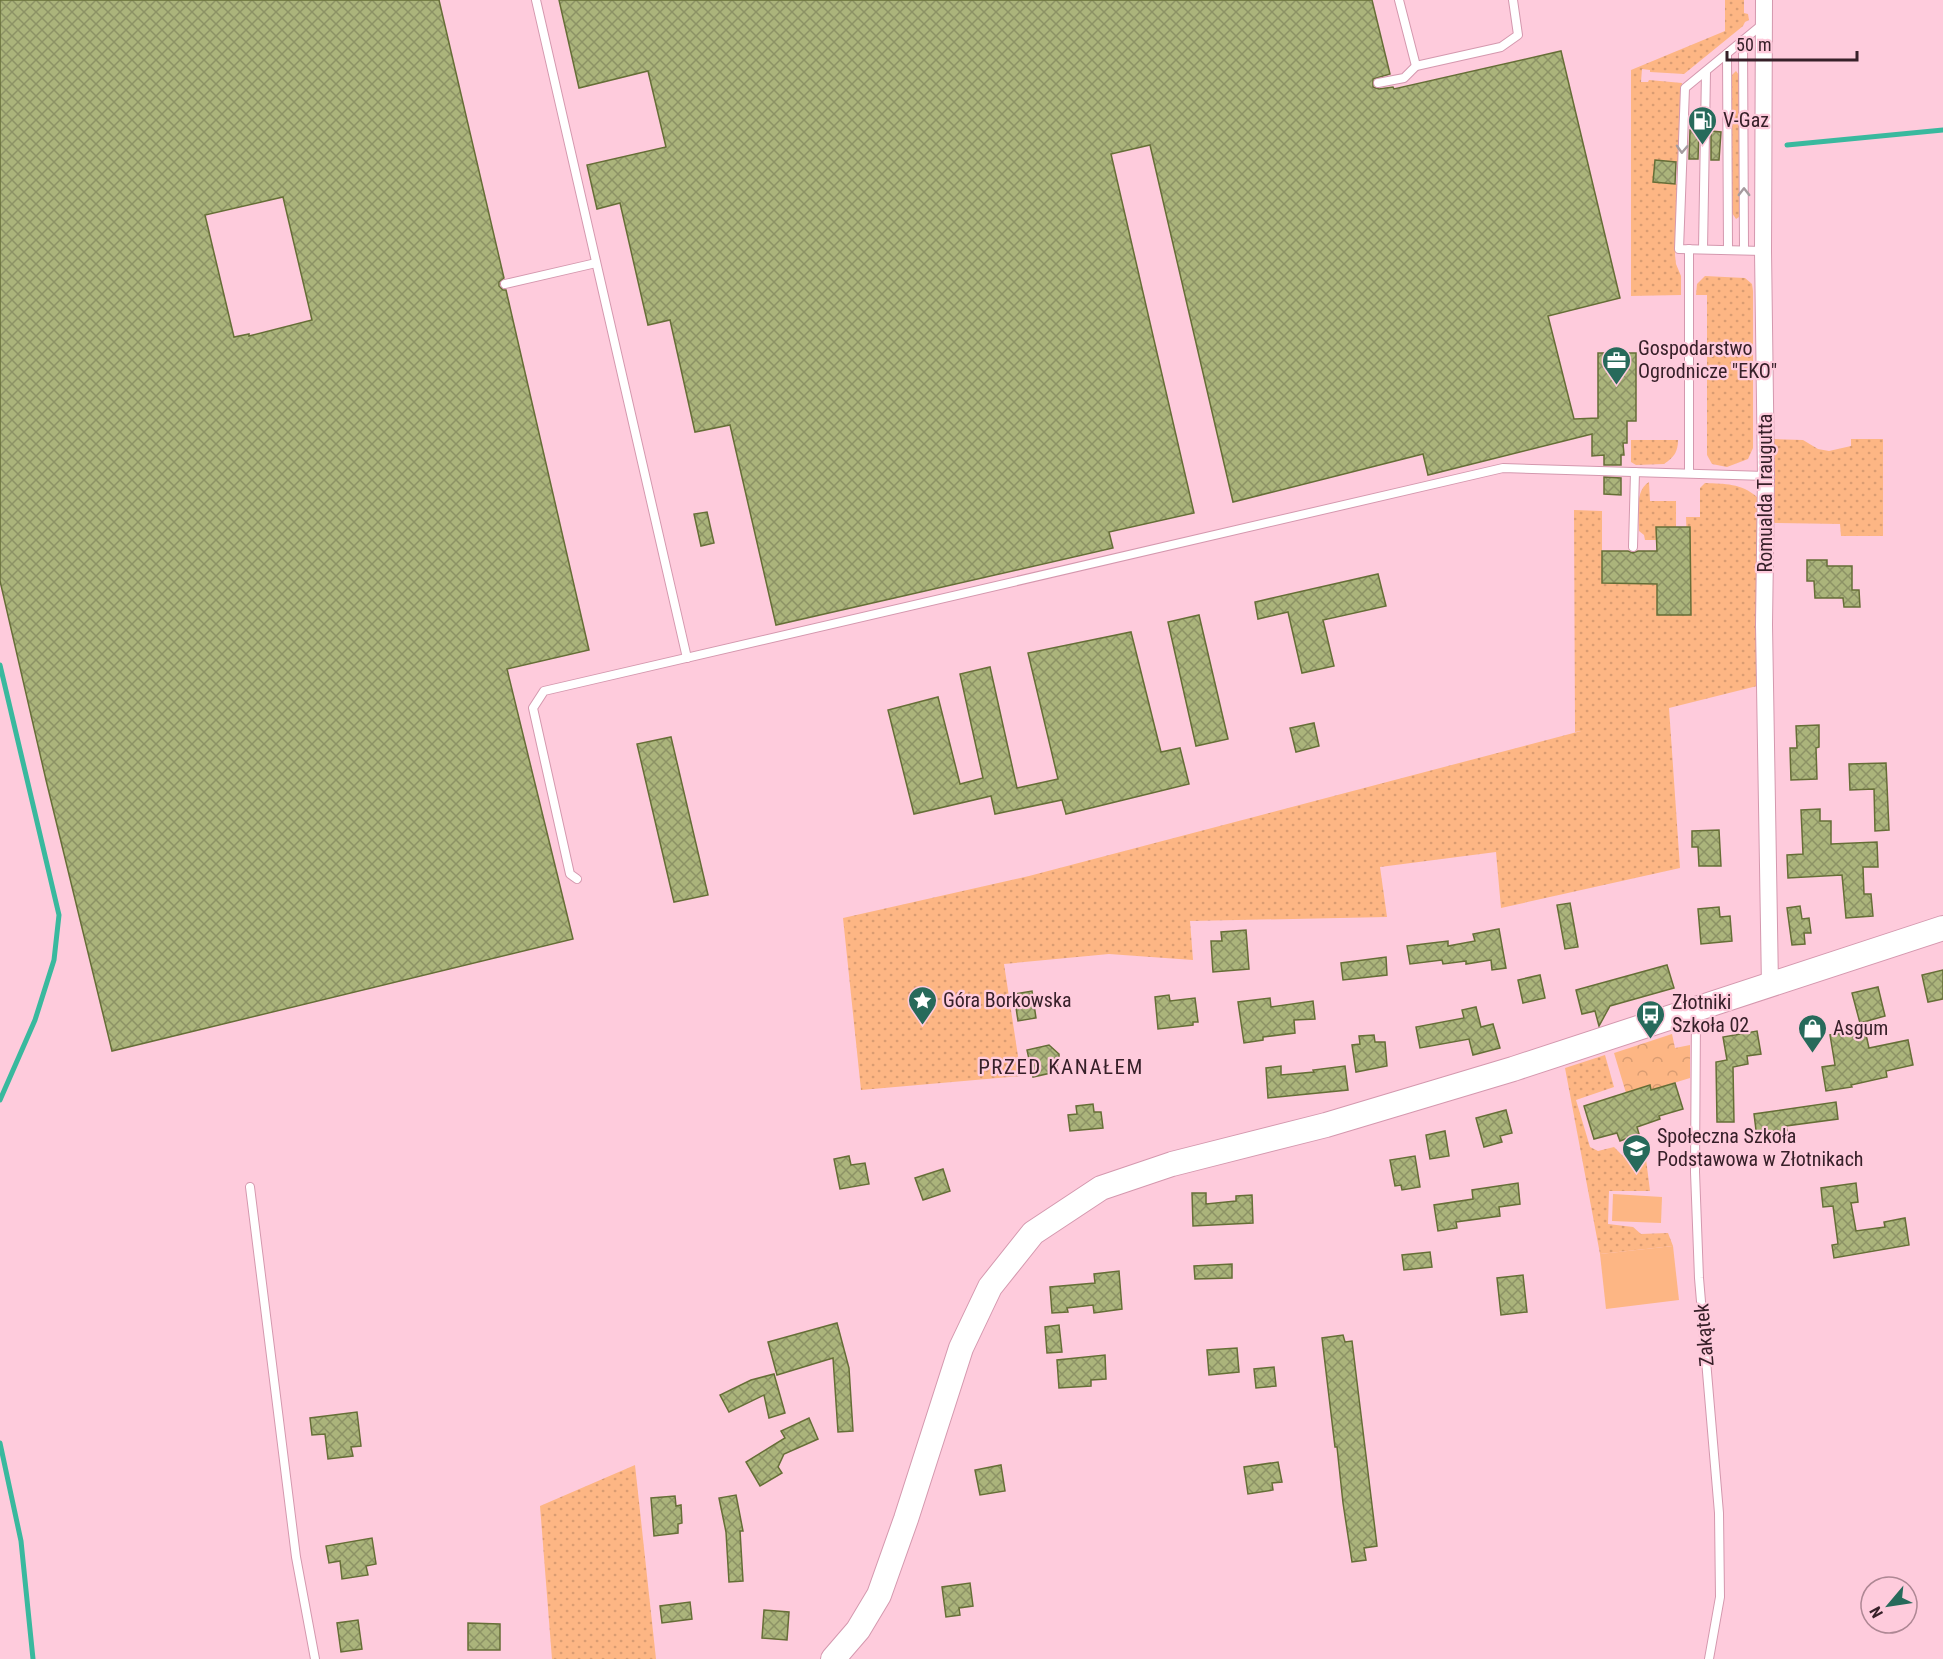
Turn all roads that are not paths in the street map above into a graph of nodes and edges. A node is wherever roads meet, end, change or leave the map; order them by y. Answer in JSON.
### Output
{"nodes":[{"id":1,"x":536,"y":0,"type":"edge"},
{"id":2,"x":1399,"y":0,"type":"edge"},
{"id":3,"x":1513,"y":0,"type":"edge"},
{"id":4,"x":1764,"y":0,"type":"edge"},
{"id":5,"x":1764,"y":23,"type":"junction"},
{"id":6,"x":1743,"y":40,"type":"junction"},
{"id":7,"x":1727,"y":54,"type":"junction"},
{"id":8,"x":1416,"y":66,"type":"junction"},
{"id":9,"x":1706,"y":72,"type":"junction"},
{"id":10,"x":1378,"y":83,"type":"dead end"},
{"id":11,"x":1689,"y":249,"type":"junction"},
{"id":12,"x":1703,"y":249,"type":"junction"},
{"id":13,"x":1728,"y":250,"type":"junction"},
{"id":14,"x":1744,"y":250,"type":"junction"},
{"id":15,"x":1763,"y":251,"type":"junction"},
{"id":16,"x":596,"y":263,"type":"junction"},
{"id":17,"x":505,"y":284,"type":"dead end"},
{"id":18,"x":1635,"y":472,"type":"junction"},
{"id":19,"x":1689,"y":473,"type":"junction"},
{"id":20,"x":1766,"y":476,"type":"junction"},
{"id":21,"x":1633,"y":547,"type":"dead end"},
{"id":22,"x":687,"y":658,"type":"junction"},
{"id":23,"x":577,"y":879,"type":"dead end"},
{"id":24,"x":1943,"y":928,"type":"edge"},
{"id":25,"x":1770,"y":986,"type":"junction"},
{"id":26,"x":1696,"y":1009,"type":"junction"},
{"id":27,"x":250,"y":1187,"type":"dead end"},
{"id":28,"x":315,"y":1659,"type":"edge"},
{"id":29,"x":832,"y":1659,"type":"edge"},
{"id":30,"x":1709,"y":1659,"type":"edge"}],
"edges":[{"from":1,"to":16,"type":"lane"},
{"from":2,"to":8,"type":"lane"},
{"from":3,"to":8,"type":"lane"},
{"from":4,"to":5,"type":"street","name":"Romualda Traugutta"},
{"from":5,"to":6,"type":"lane"},
{"from":5,"to":15,"type":"street","name":"Romualda Traugutta"},
{"from":6,"to":7,"type":"lane"},
{"from":14,"to":6,"type":"lane","one_way":true},
{"from":7,"to":9,"type":"lane"},
{"from":7,"to":13,"type":"lane"},
{"from":8,"to":10,"type":"lane"},
{"from":9,"to":11,"type":"lane","one_way":true},
{"from":9,"to":12,"type":"lane"},
{"from":11,"to":12,"type":"lane"},
{"from":11,"to":19,"type":"lane"},
{"from":12,"to":13,"type":"lane"},
{"from":13,"to":14,"type":"lane"},
{"from":14,"to":15,"type":"lane"},
{"from":15,"to":20,"type":"street","name":"Romualda Traugutta"},
{"from":16,"to":17,"type":"lane"},
{"from":16,"to":22,"type":"lane"},
{"from":18,"to":19,"type":"lane"},
{"from":18,"to":21,"type":"lane"},
{"from":18,"to":22,"type":"lane"},
{"from":19,"to":20,"type":"lane"},
{"from":20,"to":25,"type":"street","name":"Romualda Traugutta"},
{"from":22,"to":23,"type":"lane"},
{"from":24,"to":25,"type":"street"},
{"from":25,"to":26,"type":"street"},
{"from":26,"to":29,"type":"street"},
{"from":26,"to":30,"type":"lane","name":"Zakątek"},
{"from":27,"to":28,"type":"lane"}]}
